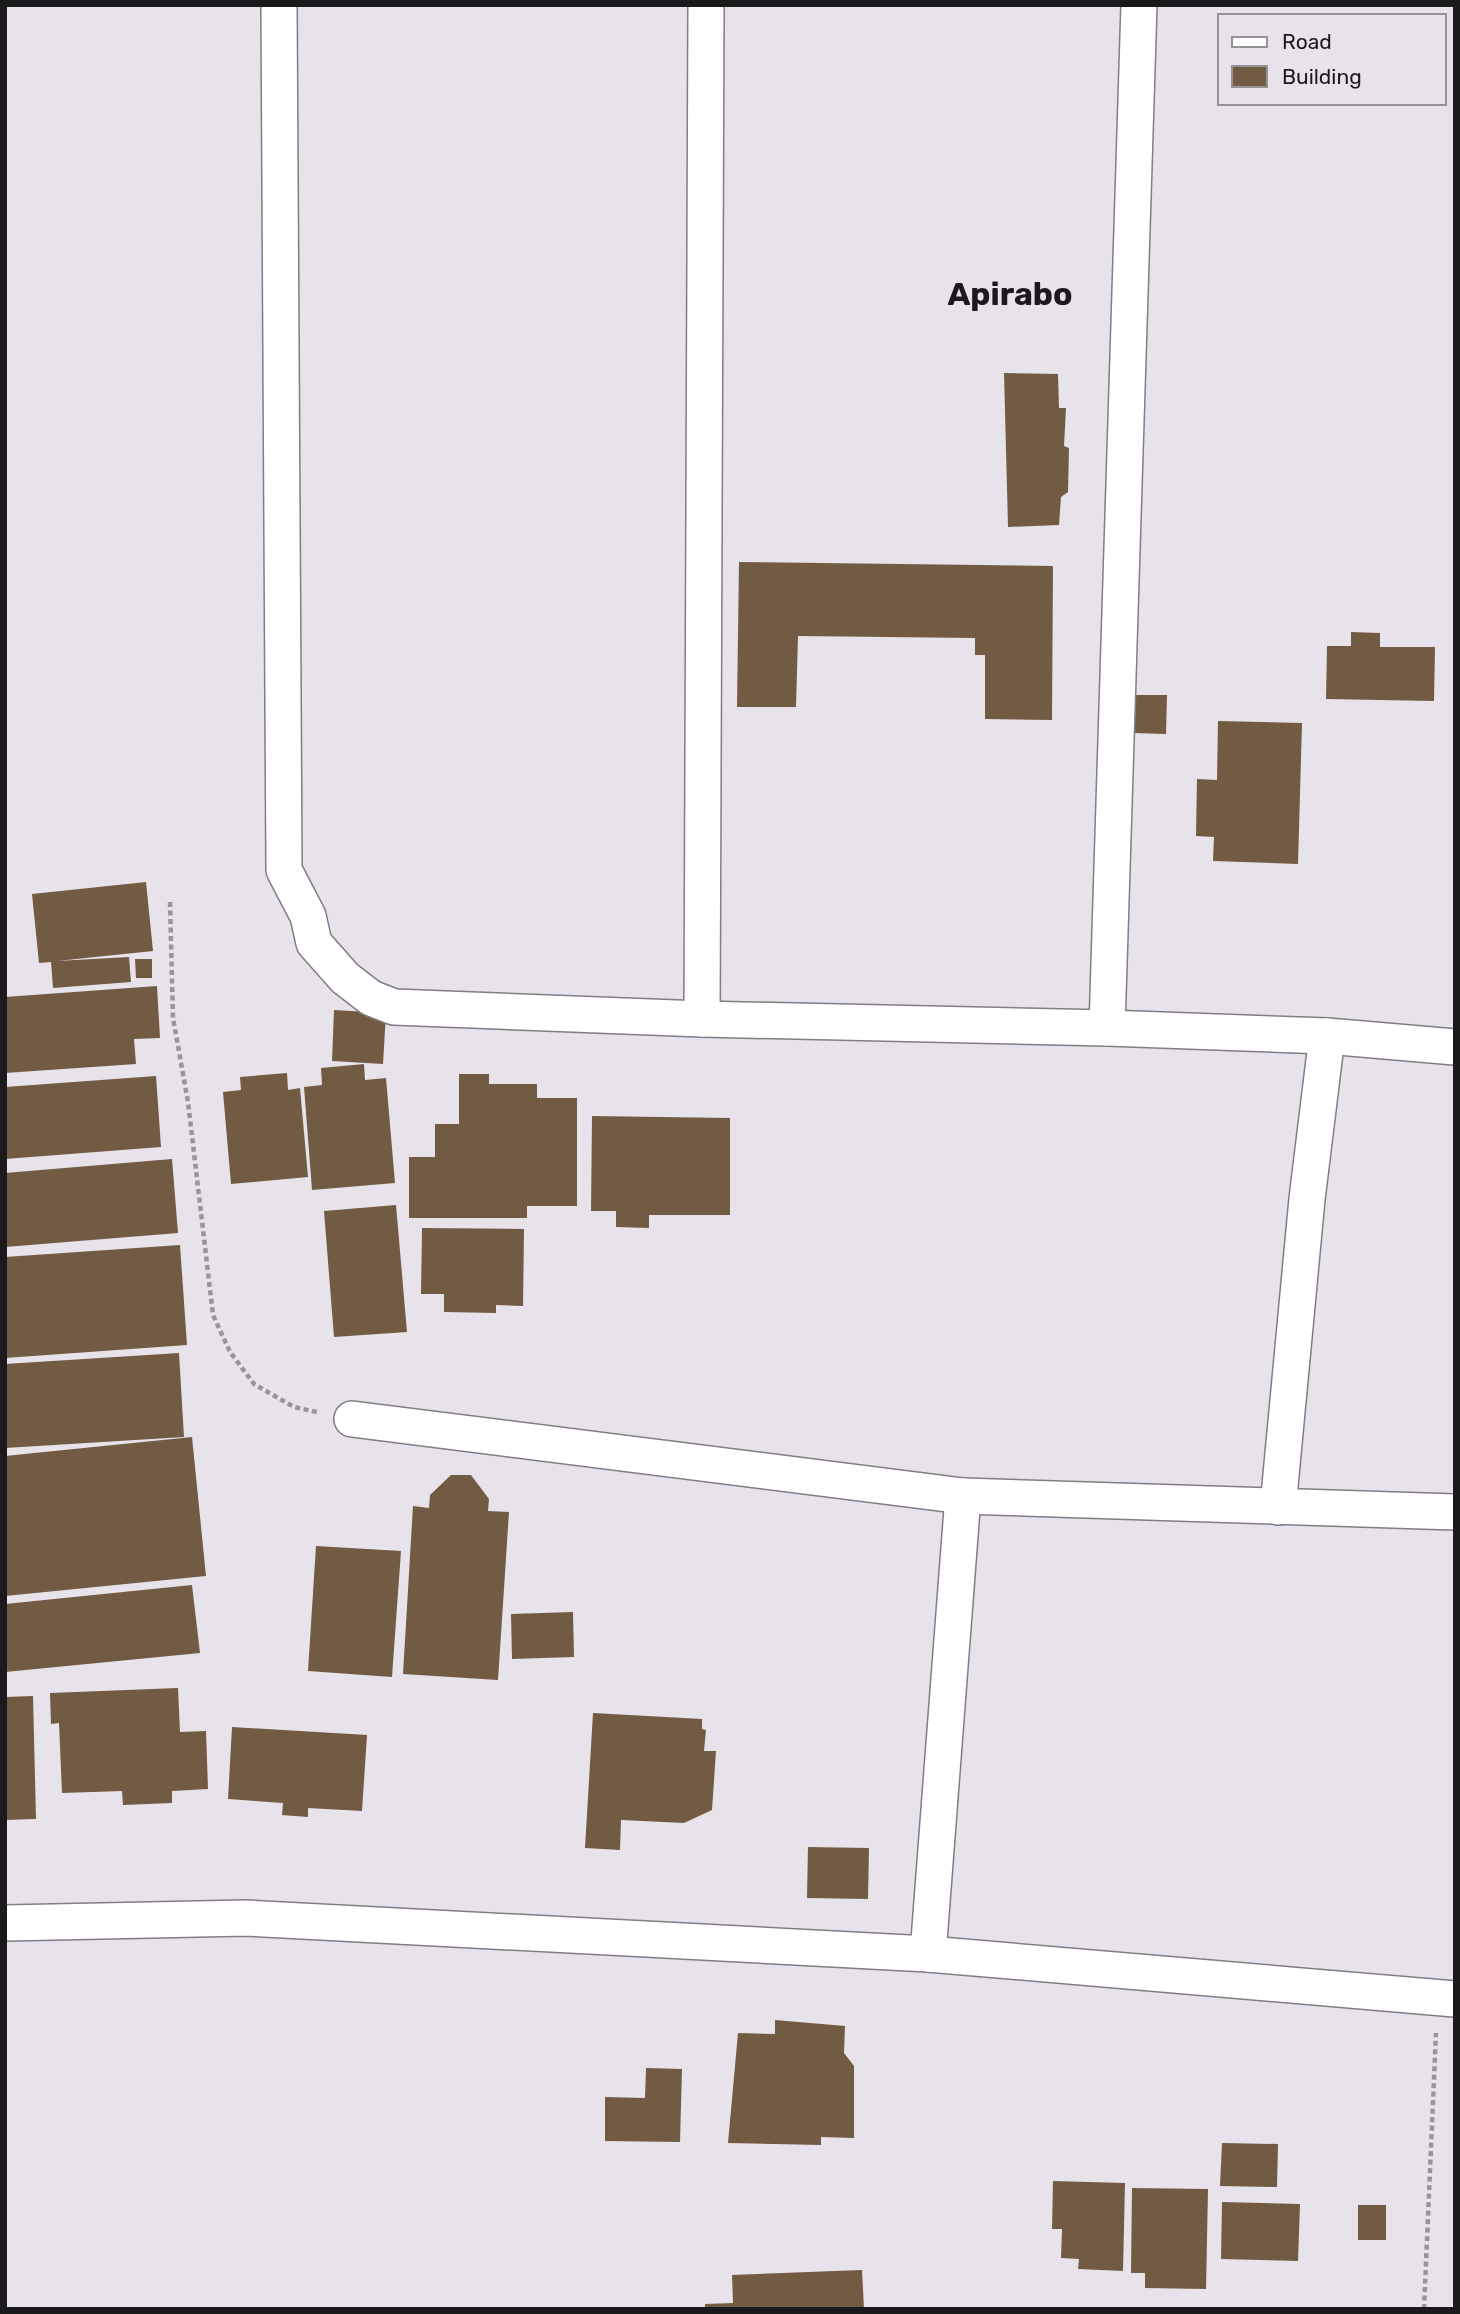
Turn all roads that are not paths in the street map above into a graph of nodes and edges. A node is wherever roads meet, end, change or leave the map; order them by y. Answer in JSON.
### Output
{"nodes":[{"id":1,"x":279,"y":5,"type":"edge"},
{"id":2,"x":706,"y":5,"type":"edge"},
{"id":3,"x":1139,"y":5,"type":"edge"},
{"id":4,"x":702,"y":1019,"type":"junction"},
{"id":5,"x":1107,"y":1028,"type":"junction"},
{"id":6,"x":1327,"y":1036,"type":"junction"},
{"id":7,"x":1455,"y":1048,"type":"edge"},
{"id":8,"x":352,"y":1419,"type":"road end"},
{"id":9,"x":963,"y":1496,"type":"junction"},
{"id":10,"x":1278,"y":1507,"type":"junction"},
{"id":11,"x":1455,"y":1512,"type":"edge"},
{"id":12,"x":5,"y":1923,"type":"edge"},
{"id":13,"x":928,"y":1954,"type":"junction"},
{"id":14,"x":1446,"y":2000,"type":"edge"}],
"edges":[{"from":1,"to":4,"type":"street"},
{"from":2,"to":4,"type":"street"},
{"from":3,"to":5,"type":"street"},
{"from":4,"to":5,"type":"street"},
{"from":5,"to":6,"type":"street"},
{"from":6,"to":7,"type":"street"},
{"from":6,"to":10,"type":"street"},
{"from":8,"to":9,"type":"street"},
{"from":9,"to":10,"type":"street"},
{"from":9,"to":13,"type":"street"},
{"from":10,"to":11,"type":"street"},
{"from":12,"to":13,"type":"street"},
{"from":13,"to":14,"type":"street"}]}
